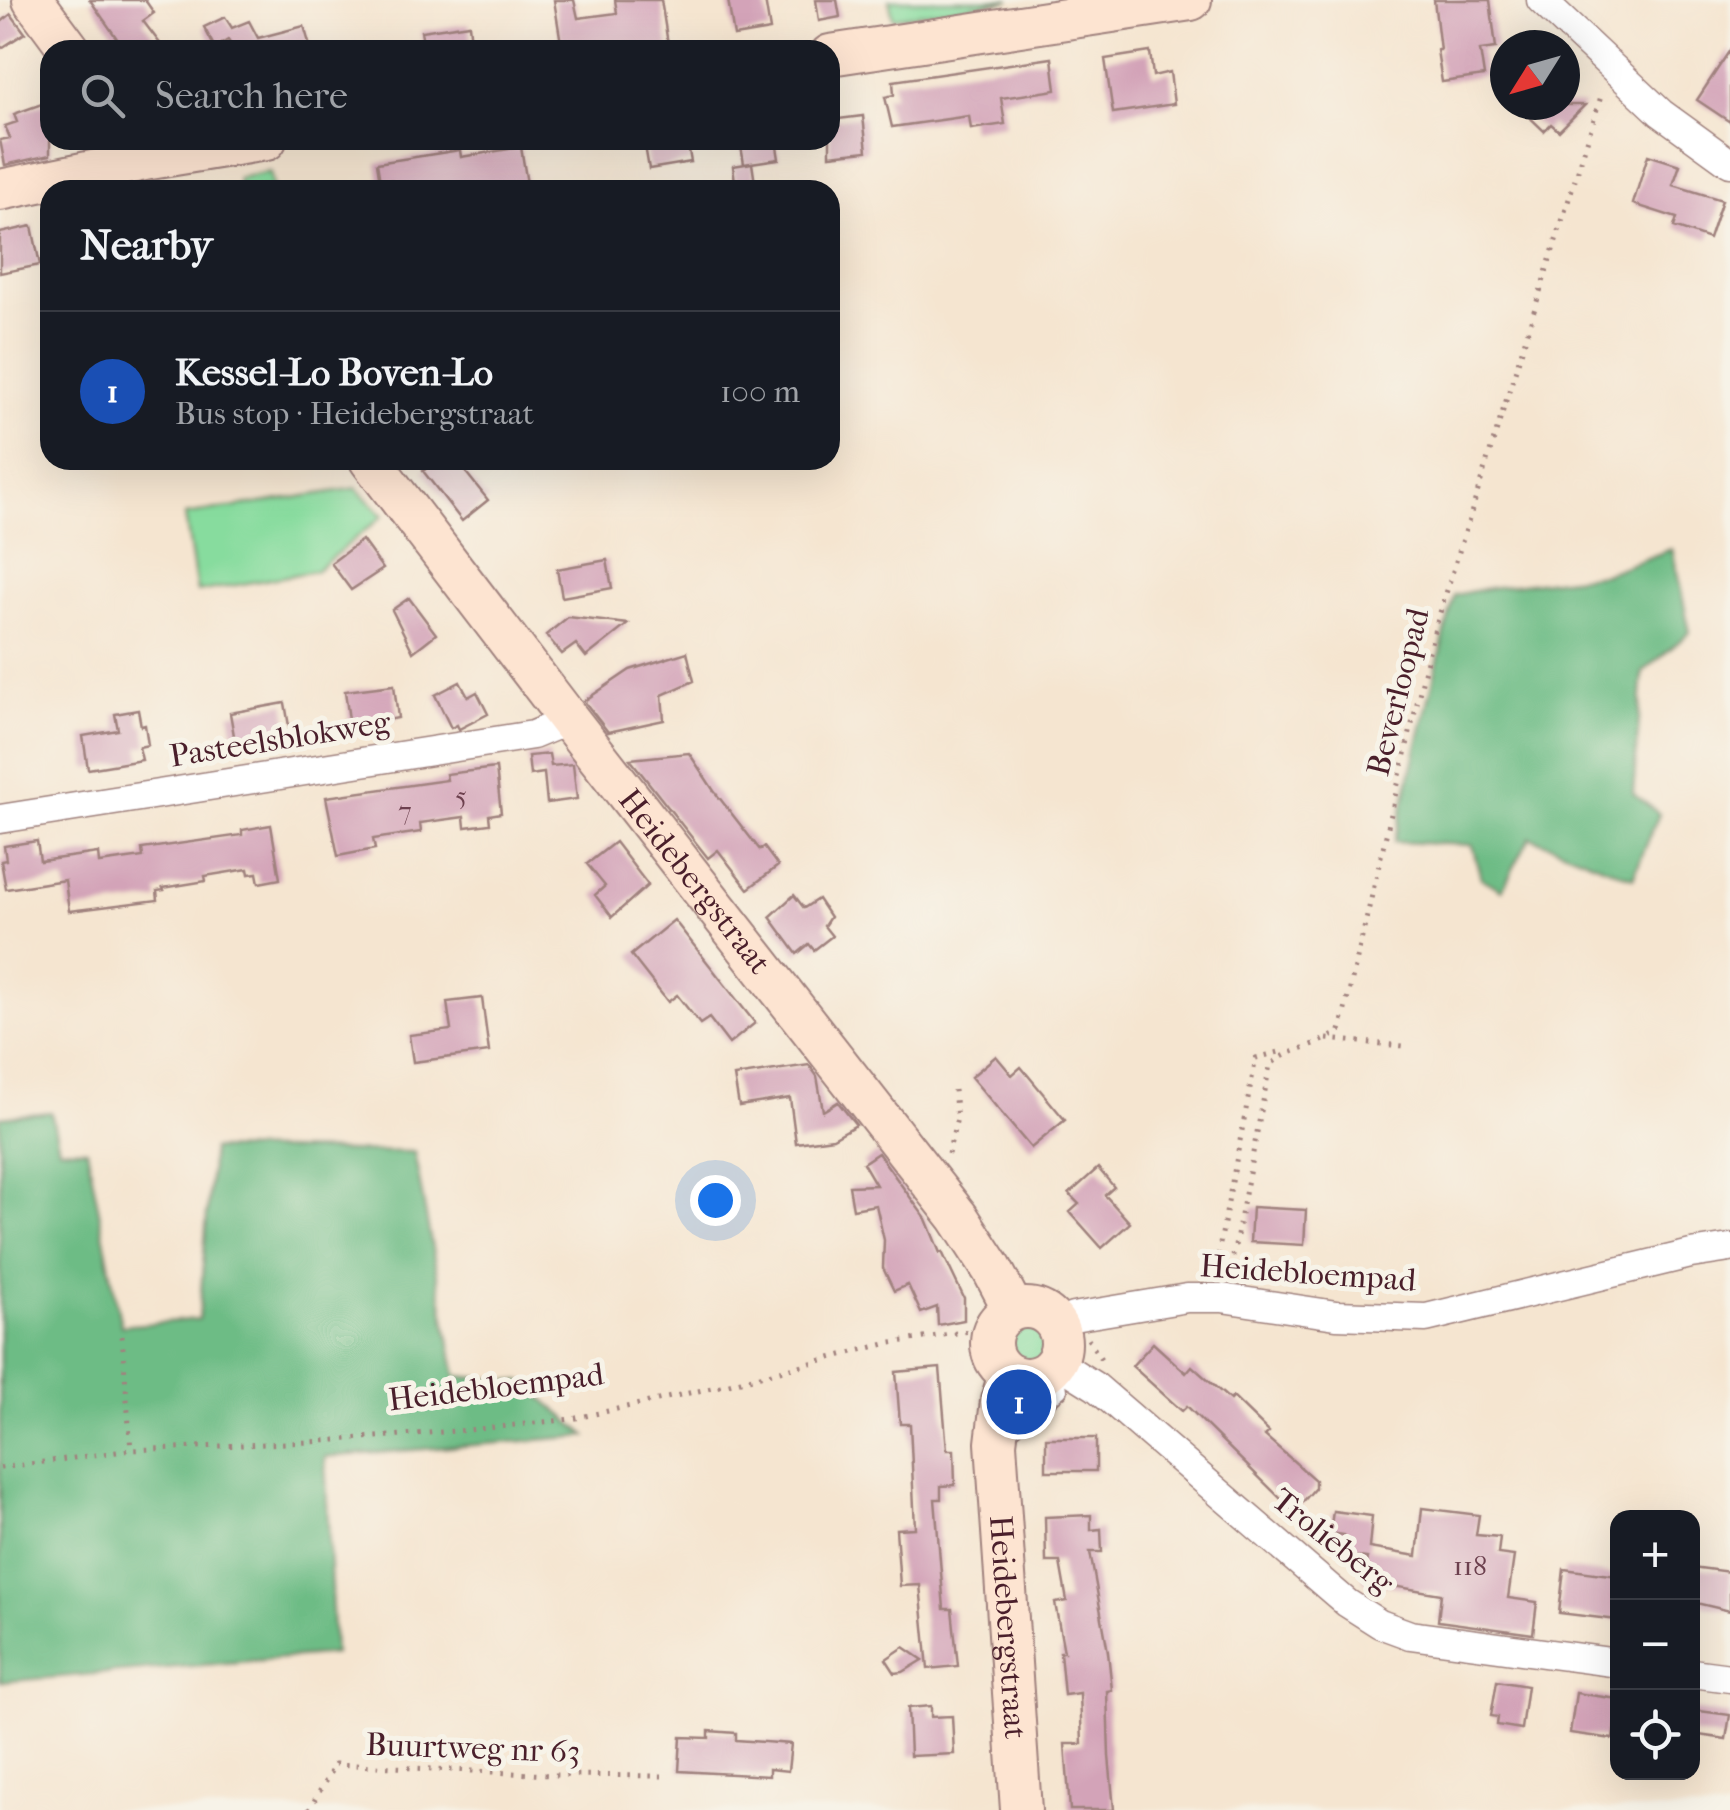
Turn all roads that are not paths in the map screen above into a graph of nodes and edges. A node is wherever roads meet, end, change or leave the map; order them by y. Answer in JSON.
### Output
{"nodes":[{"id":1,"x":33,"y":0,"type":"edge"},
{"id":2,"x":1191,"y":0,"type":"edge"},
{"id":3,"x":1541,"y":0,"type":"edge"},
{"id":4,"x":63,"y":40,"type":"edge"},
{"id":5,"x":840,"y":53,"type":"edge"},
{"id":6,"x":217,"y":150,"type":"edge"},
{"id":7,"x":153,"y":163,"type":"edge"},
{"id":8,"x":1730,"y":163,"type":"edge"},
{"id":9,"x":57,"y":180,"type":"edge"},
{"id":10,"x":40,"y":183,"type":"edge"},
{"id":11,"x":0,"y":190,"type":"edge"},
{"id":12,"x":378,"y":470,"type":"edge"},
{"id":13,"x":569,"y":720,"type":"junction"},
{"id":14,"x":0,"y":818,"type":"edge"},
{"id":15,"x":1730,"y":1248,"type":"edge"},
{"id":16,"x":1003,"y":1318,"type":"junction"},
{"id":17,"x":1056,"y":1344,"type":"junction"},
{"id":18,"x":1008,"y":1374,"type":"junction"},
{"id":19,"x":996,"y":1443,"type":"junction"},
{"id":20,"x":1610,"y":1662,"type":"edge"},
{"id":21,"x":1700,"y":1674,"type":"edge"},
{"id":22,"x":1730,"y":1678,"type":"edge"},
{"id":23,"x":1020,"y":1810,"type":"edge"}],
"edges":[{"from":1,"to":4,"type":"street"},
{"from":2,"to":5,"type":"street"},
{"from":3,"to":8,"type":"street"},
{"from":6,"to":7,"type":"street"},
{"from":7,"to":9,"type":"street"},
{"from":10,"to":11,"type":"street"},
{"from":12,"to":13,"type":"street","name":"Heidebergstraat"},
{"from":13,"to":14,"type":"street","name":"Pasteelsblokweg"},
{"from":13,"to":16,"type":"street","name":"Heidebergstraat"},
{"from":15,"to":17,"type":"street","name":"Heidebloempad"},
{"from":16,"to":17,"type":"street"},
{"from":16,"to":18,"type":"street","name":"Heidebergstraat"},
{"from":17,"to":18,"type":"street"},
{"from":17,"to":19,"type":"lane"},
{"from":17,"to":20,"type":"street","name":"Trolieberg"},
{"from":18,"to":19,"type":"street","name":"Heidebergstraat"},
{"from":19,"to":23,"type":"street","name":"Heidebergstraat"},
{"from":21,"to":22,"type":"street"}]}
